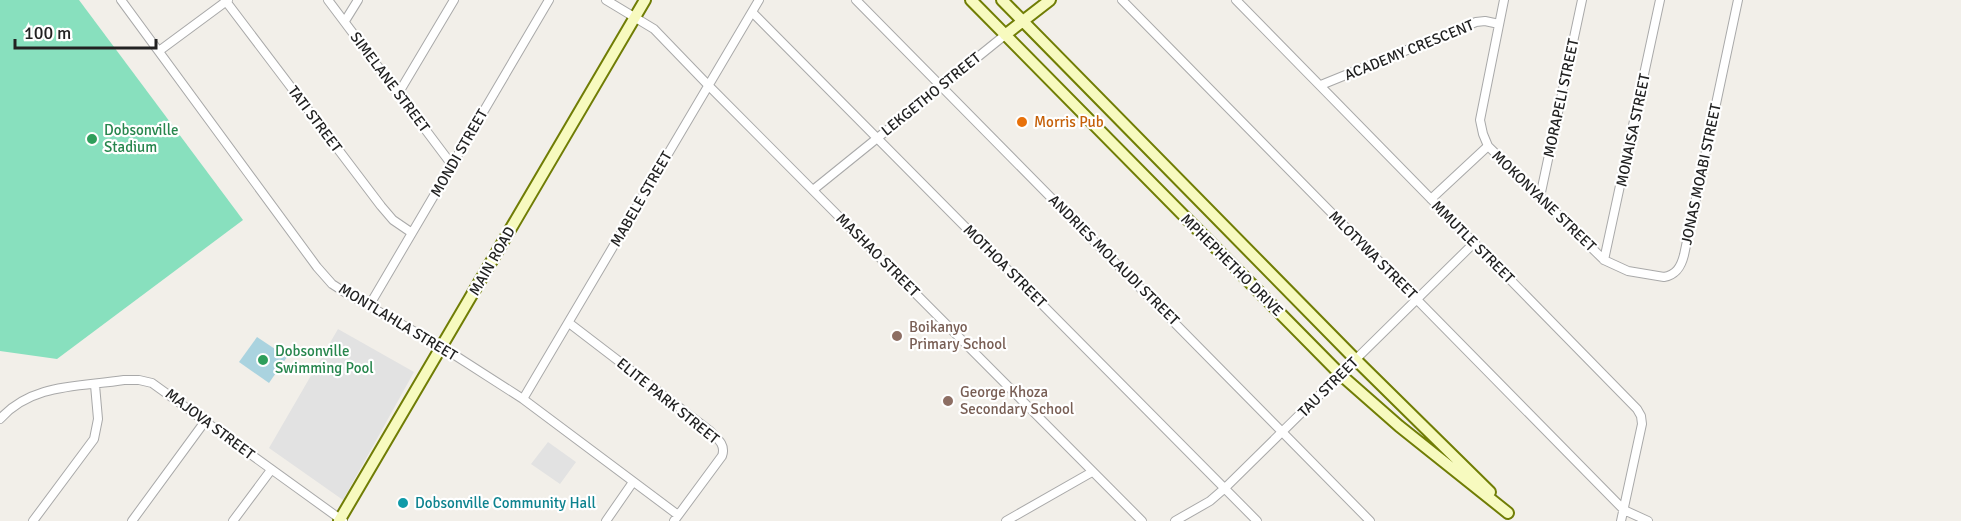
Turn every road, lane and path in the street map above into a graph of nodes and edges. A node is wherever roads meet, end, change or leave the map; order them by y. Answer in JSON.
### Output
{"nodes":[{"id":1,"x":121,"y":0,"type":"edge"},
{"id":2,"x":328,"y":0,"type":"edge"},
{"id":3,"x":358,"y":0,"type":"edge"},
{"id":4,"x":454,"y":0,"type":"edge"},
{"id":5,"x":549,"y":0,"type":"edge"},
{"id":6,"x":606,"y":0,"type":"edge"},
{"id":7,"x":645,"y":0,"type":"edge"},
{"id":8,"x":759,"y":0,"type":"edge"},
{"id":9,"x":856,"y":0,"type":"edge"},
{"id":10,"x":971,"y":0,"type":"edge"},
{"id":11,"x":1002,"y":0,"type":"edge"},
{"id":12,"x":1050,"y":0,"type":"edge"},
{"id":13,"x":1122,"y":0,"type":"edge"},
{"id":14,"x":1236,"y":0,"type":"edge"},
{"id":15,"x":1504,"y":0,"type":"edge"},
{"id":16,"x":1582,"y":0,"type":"edge"},
{"id":17,"x":1660,"y":0,"type":"edge"},
{"id":18,"x":1738,"y":0,"type":"edge"},
{"id":19,"x":226,"y":1,"type":"edge"},
{"id":20,"x":752,"y":12,"type":"junction"},
{"id":21,"x":635,"y":17,"type":"junction"},
{"id":22,"x":1022,"y":20,"type":"junction"},
{"id":23,"x":345,"y":21,"type":"junction"},
{"id":24,"x":1499,"y":24,"type":"junction"},
{"id":25,"x":1005,"y":35,"type":"junction"},
{"id":26,"x":159,"y":51,"type":"junction"},
{"id":27,"x":708,"y":85,"type":"junction"},
{"id":28,"x":1321,"y":85,"type":"junction"},
{"id":29,"x":943,"y":87,"type":"junction"},
{"id":30,"x":398,"y":94,"type":"junction"},
{"id":31,"x":878,"y":137,"type":"junction"},
{"id":32,"x":1488,"y":146,"type":"junction"},
{"id":33,"x":452,"y":165,"type":"junction"},
{"id":34,"x":813,"y":190,"type":"junction"},
{"id":35,"x":1540,"y":196,"type":"junction"},
{"id":36,"x":1431,"y":200,"type":"junction"},
{"id":37,"x":412,"y":232,"type":"junction"},
{"id":38,"x":1474,"y":243,"type":"junction"},
{"id":39,"x":1604,"y":260,"type":"junction"},
{"id":40,"x":1416,"y":300,"type":"junction"},
{"id":41,"x":369,"y":306,"type":"junction"},
{"id":42,"x":569,"y":323,"type":"junction"},
{"id":43,"x":442,"y":347,"type":"junction"},
{"id":44,"x":1356,"y":360,"type":"junction"},
{"id":45,"x":1341,"y":375,"type":"junction"},
{"id":46,"x":95,"y":385,"type":"junction"},
{"id":47,"x":523,"y":399,"type":"junction"},
{"id":48,"x":0,"y":419,"type":"edge"},
{"id":49,"x":206,"y":420,"type":"junction"},
{"id":50,"x":1283,"y":432,"type":"junction"},
{"id":51,"x":272,"y":470,"type":"junction"},
{"id":52,"x":1092,"y":472,"type":"junction"},
{"id":53,"x":633,"y":482,"type":"junction"},
{"id":54,"x":1225,"y":488,"type":"junction"},
{"id":55,"x":1624,"y":510,"type":"junction"},
{"id":56,"x":1512,"y":517,"type":"edge"},
{"id":57,"x":676,"y":518,"type":"edge"},
{"id":58,"x":341,"y":520,"type":"edge"},
{"id":59,"x":33,"y":521,"type":"edge"},
{"id":60,"x":132,"y":521,"type":"edge"},
{"id":61,"x":234,"y":521,"type":"edge"},
{"id":62,"x":606,"y":521,"type":"edge"},
{"id":63,"x":1006,"y":521,"type":"edge"},
{"id":64,"x":1142,"y":521,"type":"edge"},
{"id":65,"x":1175,"y":521,"type":"edge"},
{"id":66,"x":1257,"y":521,"type":"edge"},
{"id":67,"x":1371,"y":521,"type":"edge"},
{"id":68,"x":1621,"y":521,"type":"edge"},
{"id":69,"x":1648,"y":521,"type":"edge"}],
"edges":[{"from":1,"to":26,"type":"street","name":"MONTLAHLA STREET"},
{"from":2,"to":23,"type":"street","name":"SIMELANE STREET"},
{"from":3,"to":23,"type":"street"},
{"from":4,"to":30,"type":"street"},
{"from":5,"to":33,"type":"street","name":"MONDI STREET"},
{"from":6,"to":21,"type":"street","name":"MASHAO STREET"},
{"from":7,"to":21,"type":"street","name":"MAIN ROAD"},
{"from":8,"to":20,"type":"street","name":"MABELE STREET"},
{"from":9,"to":29,"type":"street","name":"ANDRIES MOLAUDI STREET"},
{"from":10,"to":25,"type":"street","name":"MPHEPHETHO DRIVE"},
{"from":11,"to":22,"type":"street","name":"MPHEPHETHO DRIVE"},
{"from":12,"to":22,"type":"street","name":"LEKGETHO STREET"},
{"from":13,"to":40,"type":"street","name":"MLOTYWA STREET"},
{"from":14,"to":28,"type":"street","name":"MMUTLE STREET"},
{"from":15,"to":24,"type":"street","name":"MOKONYANE STREET"},
{"from":16,"to":35,"type":"street","name":"MORAPELI STREET"},
{"from":17,"to":39,"type":"street","name":"MONAISA STREET"},
{"from":18,"to":39,"type":"street","name":"JONAS MOABI STREET"},
{"from":19,"to":26,"type":"street"},
{"from":19,"to":37,"type":"street","name":"TATI STREET"},
{"from":20,"to":27,"type":"street","name":"MABELE STREET"},
{"from":20,"to":31,"type":"street","name":"MOTHOA STREET"},
{"from":21,"to":27,"type":"street","name":"MASHAO STREET"},
{"from":21,"to":43,"type":"street","name":"MAIN ROAD"},
{"from":22,"to":25,"type":"street","name":"LEKGETHO STREET"},
{"from":22,"to":44,"type":"street","name":"MPHEPHETHO DRIVE"},
{"from":23,"to":30,"type":"street","name":"SIMELANE STREET"},
{"from":24,"to":28,"type":"street","name":"ACADEMY CRESCENT"},
{"from":24,"to":32,"type":"street","name":"MOKONYANE STREET"},
{"from":25,"to":29,"type":"street","name":"LEKGETHO STREET"},
{"from":25,"to":45,"type":"street","name":"MPHEPHETHO DRIVE"},
{"from":26,"to":41,"type":"street","name":"MONTLAHLA STREET"},
{"from":27,"to":34,"type":"street","name":"MASHAO STREET"},
{"from":27,"to":42,"type":"street","name":"MABELE STREET"},
{"from":28,"to":36,"type":"street","name":"MMUTLE STREET"},
{"from":29,"to":31,"type":"street","name":"LEKGETHO STREET"},
{"from":29,"to":50,"type":"street","name":"ANDRIES MOLAUDI STREET"},
{"from":30,"to":33,"type":"street","name":"SIMELANE STREET"},
{"from":31,"to":34,"type":"street","name":"LEKGETHO STREET"},
{"from":31,"to":54,"type":"street","name":"MOTHOA STREET"},
{"from":32,"to":35,"type":"street","name":"MOKONYANE STREET"},
{"from":32,"to":36,"type":"street"},
{"from":33,"to":37,"type":"street","name":"MONDI STREET"},
{"from":34,"to":52,"type":"street","name":"MASHAO STREET"},
{"from":35,"to":39,"type":"street","name":"MOKONYANE STREET"},
{"from":36,"to":38,"type":"street","name":"MMUTLE STREET"},
{"from":37,"to":41,"type":"street","name":"MONDI STREET"},
{"from":38,"to":40,"type":"street","name":"TAU STREET"},
{"from":38,"to":55,"type":"street","name":"MMUTLE STREET"},
{"from":40,"to":44,"type":"street","name":"TAU STREET"},
{"from":40,"to":55,"type":"street","name":"MLOTYWA STREET"},
{"from":41,"to":43,"type":"street","name":"MONTLAHLA STREET"},
{"from":42,"to":47,"type":"street","name":"MABELE STREET"},
{"from":42,"to":57,"type":"street","name":"ELITE PARK STREET"},
{"from":43,"to":47,"type":"street","name":"MONTLAHLA STREET"},
{"from":43,"to":58,"type":"street","name":"MAIN ROAD"},
{"from":44,"to":45,"type":"street","name":"TAU STREET"},
{"from":44,"to":56,"type":"street","name":"MPHEPHETHO DRIVE"},
{"from":45,"to":50,"type":"street","name":"TAU STREET"},
{"from":45,"to":56,"type":"street","name":"MPHEPHETHO DRIVE"},
{"from":46,"to":48,"type":"street","name":"MAJOVA STREET"},
{"from":46,"to":49,"type":"street","name":"MAJOVA STREET"},
{"from":46,"to":59,"type":"street"},
{"from":47,"to":53,"type":"street","name":"MONTLAHLA STREET"},
{"from":49,"to":51,"type":"street","name":"MAJOVA STREET"},
{"from":49,"to":60,"type":"street"},
{"from":50,"to":54,"type":"street","name":"TAU STREET"},
{"from":50,"to":67,"type":"street","name":"ANDRIES MOLAUDI STREET"},
{"from":51,"to":58,"type":"street","name":"MAJOVA STREET"},
{"from":51,"to":61,"type":"street"},
{"from":52,"to":63,"type":"street"},
{"from":52,"to":64,"type":"street","name":"MASHAO STREET"},
{"from":53,"to":57,"type":"street","name":"MONTLAHLA STREET"},
{"from":53,"to":62,"type":"street"},
{"from":54,"to":65,"type":"street","name":"TAU STREET"},
{"from":54,"to":66,"type":"street","name":"MOTHOA STREET"},
{"from":55,"to":68,"type":"street"},
{"from":55,"to":69,"type":"street"}]}
